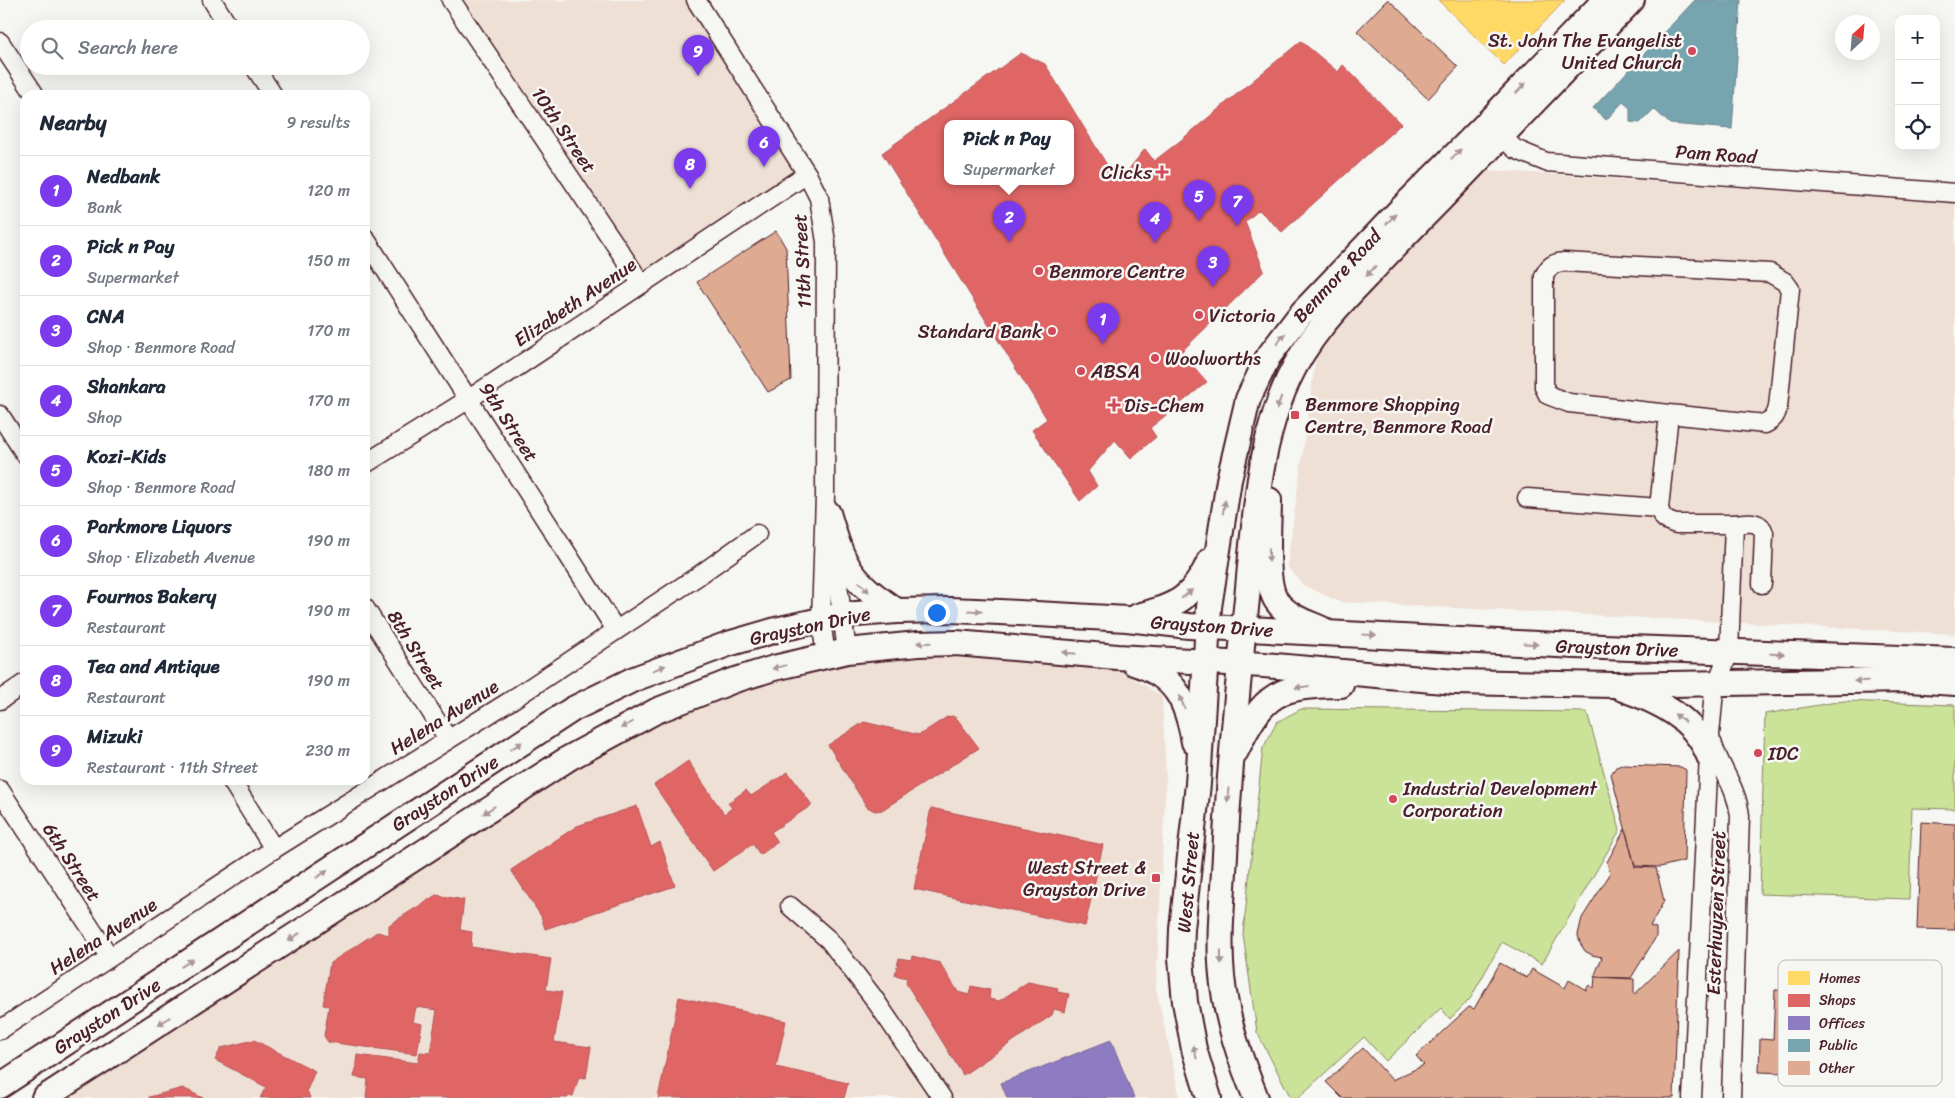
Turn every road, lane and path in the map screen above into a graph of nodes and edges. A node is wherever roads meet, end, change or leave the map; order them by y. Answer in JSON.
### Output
{"nodes":[{"id":1,"x":212,"y":0,"type":"edge"},
{"id":2,"x":451,"y":0,"type":"edge"},
{"id":3,"x":696,"y":0,"type":"edge"},
{"id":4,"x":1605,"y":0,"type":"edge"},
{"id":5,"x":1632,"y":0,"type":"edge"},
{"id":6,"x":224,"y":20,"type":"edge"},
{"id":7,"x":0,"y":42,"type":"edge"},
{"id":8,"x":20,"y":73,"type":"edge"},
{"id":9,"x":21,"y":75,"type":"edge"},
{"id":10,"x":260,"y":75,"type":"edge"},
{"id":11,"x":31,"y":90,"type":"edge"},
{"id":12,"x":270,"y":90,"type":"edge"},
{"id":13,"x":1494,"y":129,"type":"junction"},
{"id":14,"x":807,"y":174,"type":"junction"},
{"id":15,"x":1955,"y":193,"type":"edge"},
{"id":16,"x":370,"y":246,"type":"edge"},
{"id":17,"x":641,"y":283,"type":"junction"},
{"id":18,"x":469,"y":399,"type":"junction"},
{"id":19,"x":1669,"y":414,"type":"junction"},
{"id":20,"x":0,"y":415,"type":"edge"},
{"id":21,"x":1269,"y":436,"type":"junction"},
{"id":22,"x":20,"y":446,"type":"edge"},
{"id":23,"x":370,"y":461,"type":"edge"},
{"id":24,"x":1527,"y":498,"type":"dead end"},
{"id":25,"x":826,"y":504,"type":"junction"},
{"id":26,"x":1659,"y":508,"type":"junction"},
{"id":27,"x":1734,"y":524,"type":"junction"},
{"id":28,"x":757,"y":534,"type":"dead end"},
{"id":29,"x":1218,"y":544,"type":"junction"},
{"id":30,"x":1762,"y":584,"type":"dead end"},
{"id":31,"x":897,"y":611,"type":"junction"},
{"id":32,"x":370,"y":616,"type":"edge"},
{"id":33,"x":832,"y":617,"type":"junction"},
{"id":34,"x":1127,"y":619,"type":"junction"},
{"id":35,"x":1208,"y":627,"type":"junction"},
{"id":36,"x":1243,"y":629,"type":"junction"},
{"id":37,"x":616,"y":630,"type":"junction"},
{"id":38,"x":1336,"y":634,"type":"junction"},
{"id":39,"x":1728,"y":652,"type":"junction"},
{"id":40,"x":837,"y":653,"type":"junction"},
{"id":41,"x":1117,"y":657,"type":"junction"},
{"id":42,"x":1955,"y":660,"type":"edge"},
{"id":43,"x":1205,"y":662,"type":"junction"},
{"id":44,"x":1239,"y":664,"type":"junction"},
{"id":45,"x":1455,"y":682,"type":"junction"},
{"id":46,"x":1717,"y":682,"type":"junction"},
{"id":47,"x":1955,"y":683,"type":"edge"},
{"id":48,"x":20,"y":686,"type":"edge"},
{"id":49,"x":1614,"y":686,"type":"junction"},
{"id":50,"x":0,"y":700,"type":"edge"},
{"id":51,"x":448,"y":740,"type":"junction"},
{"id":52,"x":1710,"y":745,"type":"junction"},
{"id":53,"x":1230,"y":764,"type":"junction"},
{"id":54,"x":1198,"y":784,"type":"junction"},
{"id":55,"x":234,"y":785,"type":"edge"},
{"id":56,"x":0,"y":790,"type":"edge"},
{"id":57,"x":274,"y":849,"type":"junction"},
{"id":58,"x":790,"y":906,"type":"dead end"},
{"id":59,"x":109,"y":956,"type":"junction"},
{"id":60,"x":0,"y":1030,"type":"edge"},
{"id":61,"x":0,"y":1086,"type":"edge"},
{"id":62,"x":44,"y":1098,"type":"edge"},
{"id":63,"x":942,"y":1098,"type":"edge"},
{"id":64,"x":1209,"y":1098,"type":"edge"},
{"id":65,"x":1256,"y":1098,"type":"edge"},
{"id":66,"x":1692,"y":1098,"type":"edge"},
{"id":67,"x":1731,"y":1098,"type":"edge"}],
"edges":[{"from":1,"to":6,"type":"street"},
{"from":2,"to":17,"type":"street","name":"10th Street"},
{"from":3,"to":14,"type":"street","name":"11th Street"},
{"from":13,"to":4,"type":"main road","name":"Benmore Road","one_way":true},
{"from":5,"to":13,"type":"main road","name":"Benmore Road"},
{"from":7,"to":8,"type":"street"},
{"from":9,"to":11,"type":"street"},
{"from":10,"to":12,"type":"street"},
{"from":13,"to":15,"type":"street","name":"Pam Road"},
{"from":13,"to":21,"type":"main road","name":"Benmore Road","one_way":true},
{"from":29,"to":13,"type":"main road","name":"Benmore Road","one_way":true},
{"from":14,"to":17,"type":"street","name":"Elizabeth Avenue"},
{"from":14,"to":25,"type":"street","name":"11th Street"},
{"from":16,"to":18,"type":"street","name":"9th Street"},
{"from":17,"to":18,"type":"street","name":"Elizabeth Avenue"},
{"from":18,"to":23,"type":"street","name":"Elizabeth Avenue"},
{"from":18,"to":37,"type":"street","name":"9th Street"},
{"from":19,"to":19,"type":"street"},
{"from":19,"to":26,"type":"street"},
{"from":20,"to":22,"type":"street"},
{"from":21,"to":36,"type":"main road","name":"Benmore Road"},
{"from":21,"to":38,"type":"main road","one_way":true},
{"from":24,"to":26,"type":"street"},
{"from":25,"to":31,"type":"main road","one_way":true},
{"from":25,"to":33,"type":"street","name":"11th Street"},
{"from":26,"to":27,"type":"street"},
{"from":27,"to":30,"type":"street"},
{"from":27,"to":39,"type":"street","name":"Esterhuyzen Street"},
{"from":28,"to":37,"type":"street","name":"Helena Avenue"},
{"from":34,"to":29,"type":"main road","one_way":true},
{"from":29,"to":35,"type":"main road","name":"Benmore Road"},
{"from":31,"to":33,"type":"main road","name":"Grayston Drive"},
{"from":31,"to":34,"type":"main road","name":"Grayston Drive","one_way":true},
{"from":32,"to":51,"type":"street","name":"8th Street"},
{"from":33,"to":40,"type":"street","name":"11th Street"},
{"from":61,"to":33,"type":"main road","name":"Grayston Drive","one_way":true},
{"from":34,"to":35,"type":"main road","name":"Grayston Drive"},
{"from":35,"to":36,"type":"main road","name":"Grayston Drive"},
{"from":35,"to":43,"type":"main road","name":"Benmore Road"},
{"from":36,"to":38,"type":"main road","name":"Grayston Drive"},
{"from":36,"to":44,"type":"main road","name":"Benmore Road"},
{"from":37,"to":51,"type":"street","name":"Helena Avenue"},
{"from":38,"to":39,"type":"main road","name":"Grayston Drive","one_way":true},
{"from":39,"to":42,"type":"main road","name":"Grayston Drive","one_way":true},
{"from":39,"to":46,"type":"street","name":"Esterhuyzen Street"},
{"from":41,"to":40,"type":"main road","name":"Grayston Drive","one_way":true},
{"from":40,"to":62,"type":"main road","name":"Grayston Drive","one_way":true},
{"from":41,"to":43,"type":"main road","name":"Grayston Drive"},
{"from":54,"to":41,"type":"main road","one_way":true},
{"from":43,"to":44,"type":"main road","name":"Grayston Drive"},
{"from":43,"to":54,"type":"main road","name":"West Street"},
{"from":44,"to":45,"type":"main road","name":"Grayston Drive"},
{"from":44,"to":53,"type":"main road","name":"West Street"},
{"from":45,"to":49,"type":"main road","name":"Grayston Drive"},
{"from":45,"to":53,"type":"main road","one_way":true},
{"from":47,"to":46,"type":"main road","name":"Grayston Drive","one_way":true},
{"from":46,"to":49,"type":"main road","name":"Grayston Drive"},
{"from":46,"to":52,"type":"street","name":"Esterhuyzen Street"},
{"from":48,"to":50,"type":"street"},
{"from":52,"to":49,"type":"main road","one_way":true},
{"from":51,"to":57,"type":"street","name":"Helena Avenue"},
{"from":52,"to":66,"type":"street","name":"Esterhuyzen Street"},
{"from":52,"to":67,"type":"street","name":"Esterhuyzen Street"},
{"from":53,"to":65,"type":"main road","name":"West Street","one_way":true},
{"from":64,"to":54,"type":"main road","name":"West Street","one_way":true},
{"from":55,"to":57,"type":"street"},
{"from":56,"to":59,"type":"street","name":"6th Street"},
{"from":57,"to":59,"type":"street","name":"Helena Avenue"},
{"from":58,"to":63,"type":"street"},
{"from":59,"to":60,"type":"street","name":"Helena Avenue"}]}
